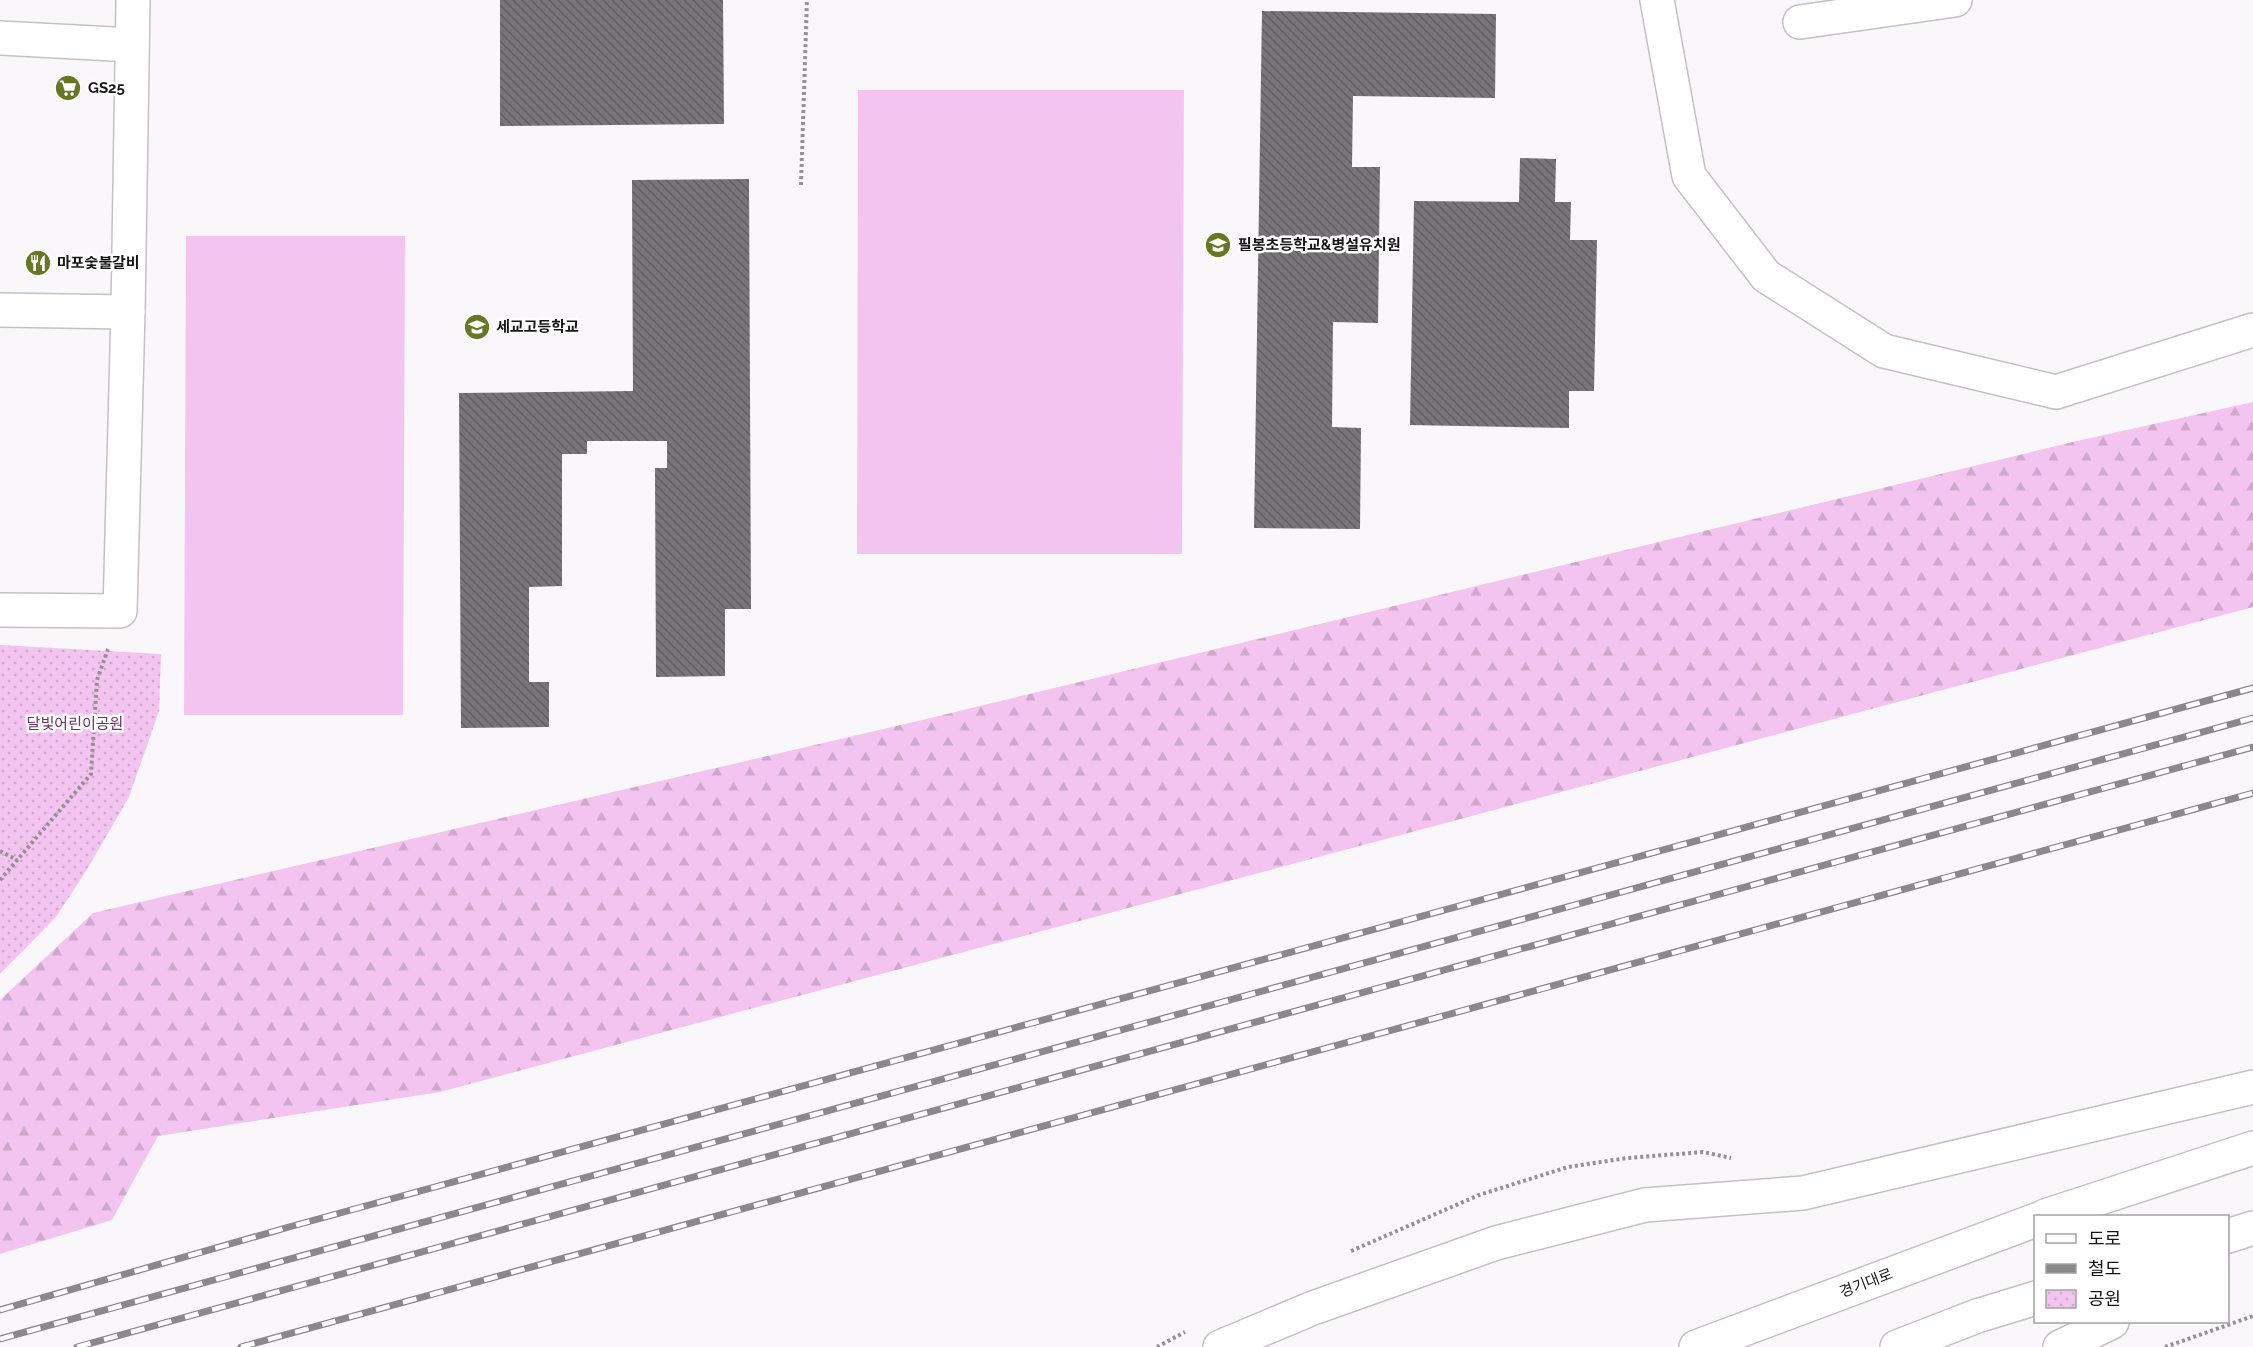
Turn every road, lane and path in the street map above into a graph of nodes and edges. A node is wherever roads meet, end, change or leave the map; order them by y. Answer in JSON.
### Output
{"nodes":[{"id":1,"x":133,"y":0,"type":"edge"},
{"id":2,"x":807,"y":0,"type":"edge"},
{"id":3,"x":1657,"y":0,"type":"edge"},
{"id":4,"x":1955,"y":0,"type":"edge"},
{"id":5,"x":1800,"y":22,"type":"dead end"},
{"id":6,"x":0,"y":38,"type":"edge"},
{"id":7,"x":132,"y":45,"type":"junction"},
{"id":8,"x":801,"y":185,"type":"dead end"},
{"id":9,"x":0,"y":310,"type":"edge"},
{"id":10,"x":128,"y":312,"type":"junction"},
{"id":11,"x":2253,"y":330,"type":"edge"},
{"id":12,"x":0,"y":610,"type":"edge"},
{"id":13,"x":120,"y":611,"type":"junction"},
{"id":14,"x":0,"y":851,"type":"edge"},
{"id":15,"x":17,"y":860,"type":"junction"},
{"id":16,"x":0,"y":880,"type":"edge"},
{"id":17,"x":2253,"y":1087,"type":"edge"},
{"id":18,"x":2253,"y":1148,"type":"edge"},
{"id":19,"x":2048,"y":1215,"type":"edge"},
{"id":20,"x":2034,"y":1221,"type":"edge"},
{"id":21,"x":2253,"y":1228,"type":"edge"},
{"id":22,"x":2229,"y":1236,"type":"edge"},
{"id":23,"x":2034,"y":1299,"type":"edge"},
{"id":24,"x":2253,"y":1316,"type":"edge"},
{"id":25,"x":2110,"y":1323,"type":"edge"},
{"id":26,"x":1220,"y":1347,"type":"edge"},
{"id":27,"x":1696,"y":1347,"type":"edge"},
{"id":28,"x":1897,"y":1347,"type":"edge"},
{"id":29,"x":2060,"y":1347,"type":"edge"},
{"id":30,"x":2165,"y":1347,"type":"edge"}],
"edges":[{"from":1,"to":7,"type":"street"},
{"from":2,"to":8,"type":"path"},
{"from":3,"to":11,"type":"street"},
{"from":4,"to":5,"type":"street"},
{"from":6,"to":7,"type":"street"},
{"from":7,"to":10,"type":"street"},
{"from":9,"to":10,"type":"street"},
{"from":10,"to":13,"type":"street"},
{"from":12,"to":13,"type":"street"},
{"from":13,"to":15,"type":"path"},
{"from":14,"to":15,"type":"path"},
{"from":15,"to":16,"type":"path"},
{"from":17,"to":26,"type":"street"},
{"from":18,"to":19,"type":"street"},
{"from":20,"to":27,"type":"street","name":"경기대로"},
{"from":21,"to":22,"type":"street"},
{"from":23,"to":28,"type":"street"},
{"from":24,"to":30,"type":"path"},
{"from":25,"to":29,"type":"street"}]}
